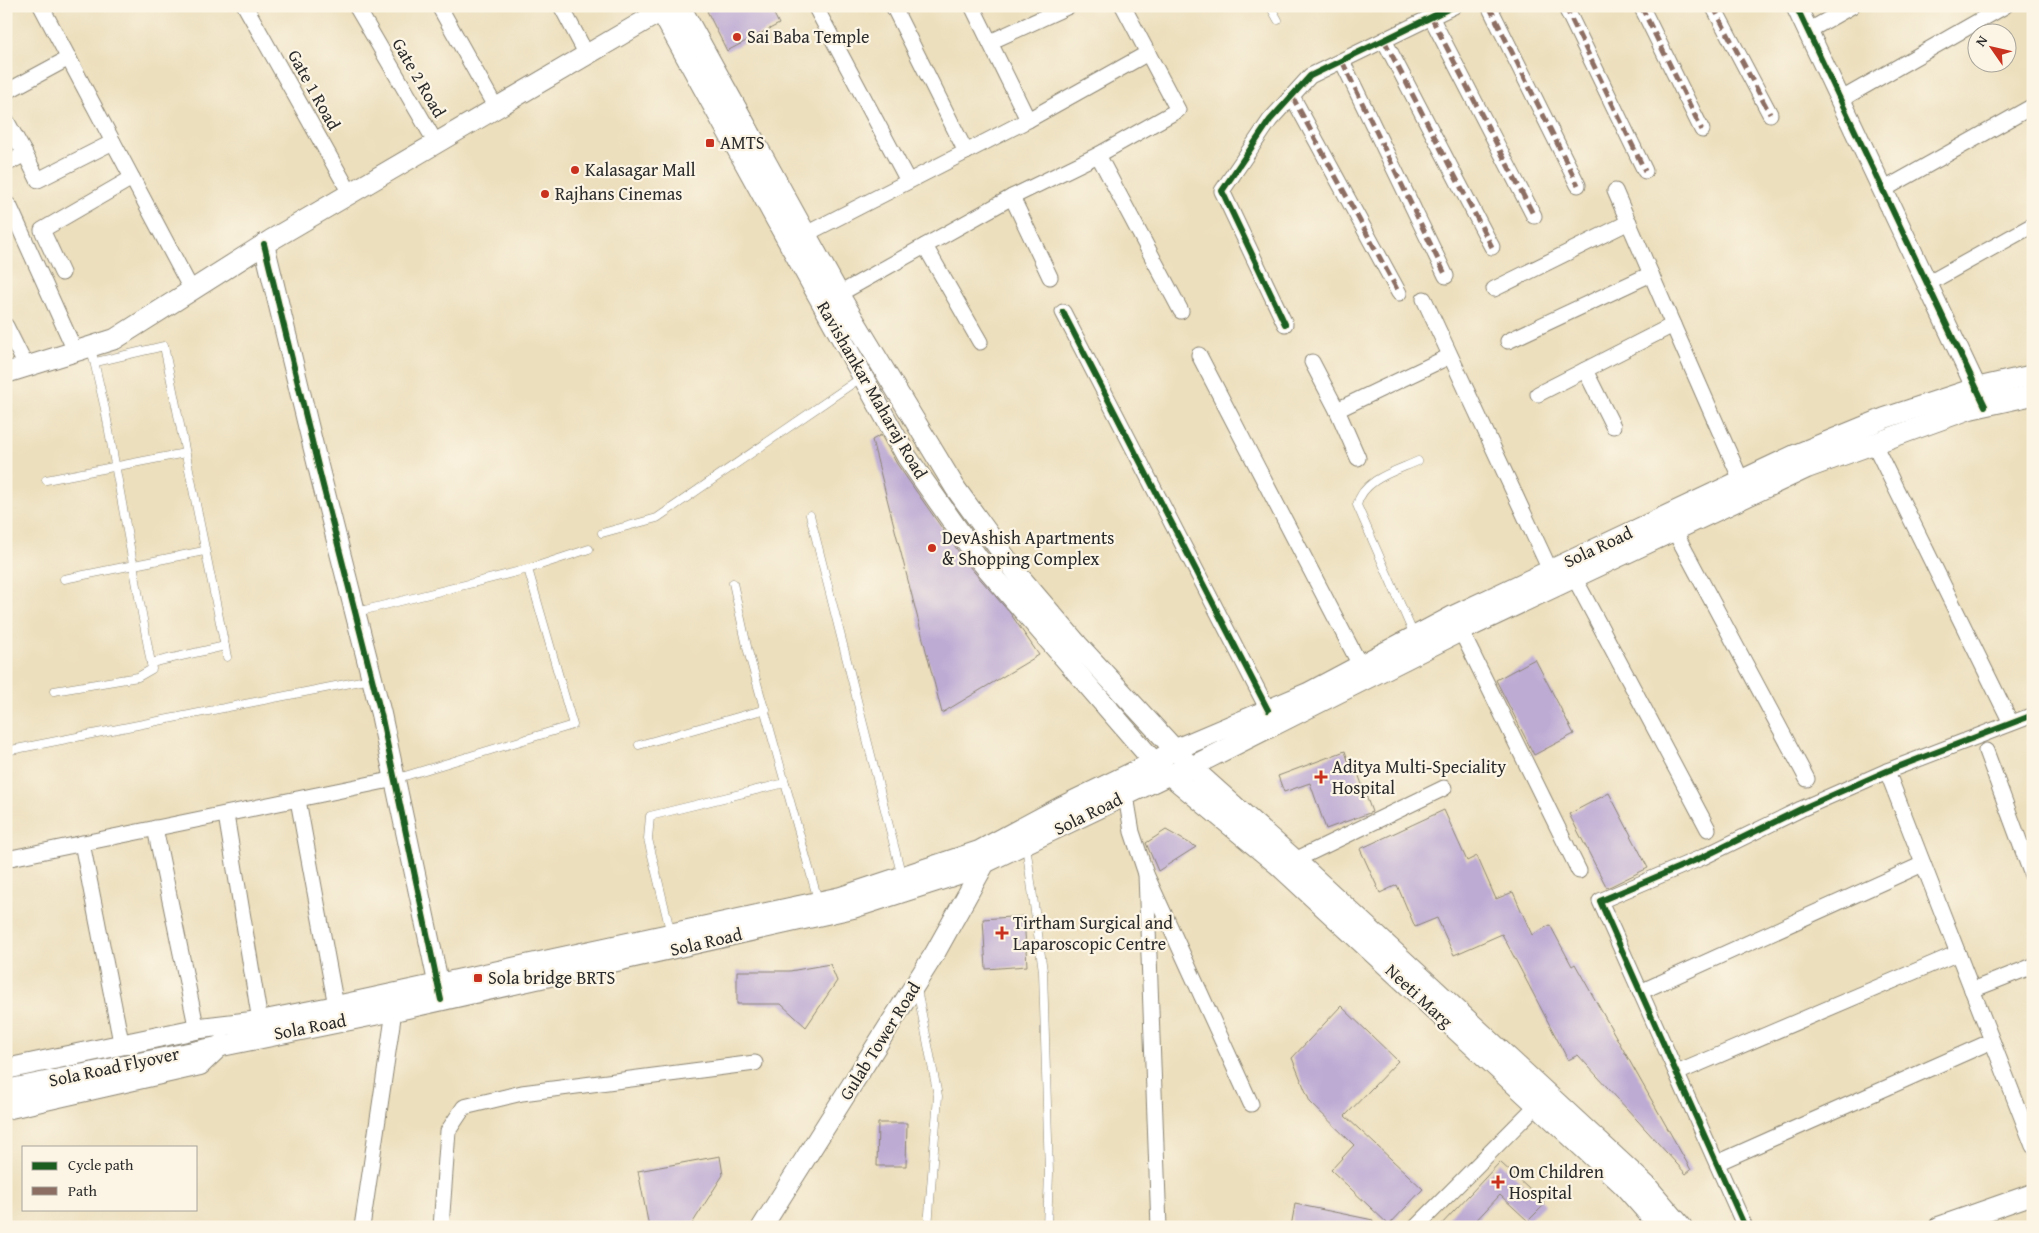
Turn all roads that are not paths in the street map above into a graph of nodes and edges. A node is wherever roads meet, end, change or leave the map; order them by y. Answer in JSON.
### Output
{"nodes":[{"id":1,"x":41,"y":6,"type":"edge"},
{"id":2,"x":245,"y":6,"type":"edge"},
{"id":3,"x":356,"y":6,"type":"edge"},
{"id":4,"x":439,"y":6,"type":"edge"},
{"id":5,"x":561,"y":6,"type":"edge"},
{"id":6,"x":815,"y":6,"type":"edge"},
{"id":7,"x":893,"y":6,"type":"edge"},
{"id":8,"x":972,"y":6,"type":"edge"},
{"id":9,"x":1069,"y":6,"type":"edge"},
{"id":10,"x":1123,"y":6,"type":"edge"},
{"id":11,"x":1270,"y":6,"type":"edge"},
{"id":12,"x":1454,"y":6,"type":"edge"},
{"id":13,"x":1489,"y":6,"type":"edge"},
{"id":14,"x":1565,"y":6,"type":"edge"},
{"id":15,"x":1641,"y":6,"type":"edge"},
{"id":16,"x":1713,"y":6,"type":"edge"},
{"id":17,"x":1796,"y":6,"type":"edge"},
{"id":18,"x":1852,"y":6,"type":"edge"},
{"id":19,"x":2005,"y":6,"type":"edge"},
{"id":20,"x":667,"y":8,"type":"edge"},
{"id":21,"x":1431,"y":17,"type":"junction"},
{"id":22,"x":1278,"y":20,"type":"dead end"},
{"id":23,"x":1808,"y":31,"type":"junction"},
{"id":24,"x":1384,"y":40,"type":"junction"},
{"id":25,"x":990,"y":42,"type":"junction"},
{"id":26,"x":1148,"y":53,"type":"junction"},
{"id":27,"x":587,"y":55,"type":"junction"},
{"id":28,"x":69,"y":58,"type":"junction"},
{"id":29,"x":1342,"y":61,"type":"junction"},
{"id":30,"x":6,"y":92,"type":"edge"},
{"id":31,"x":1292,"y":96,"type":"junction"},
{"id":32,"x":1840,"y":100,"type":"junction"},
{"id":33,"x":2033,"y":106,"type":"edge"},
{"id":34,"x":496,"y":108,"type":"junction"},
{"id":35,"x":1770,"y":114,"type":"dead end"},
{"id":36,"x":6,"y":120,"type":"edge"},
{"id":37,"x":1028,"y":120,"type":"junction"},
{"id":38,"x":1702,"y":130,"type":"dead end"},
{"id":39,"x":113,"y":142,"type":"junction"},
{"id":40,"x":436,"y":143,"type":"junction"},
{"id":41,"x":966,"y":152,"type":"junction"},
{"id":42,"x":25,"y":154,"type":"junction"},
{"id":43,"x":1098,"y":155,"type":"junction"},
{"id":44,"x":6,"y":164,"type":"edge"},
{"id":45,"x":1645,"y":171,"type":"dead end"},
{"id":46,"x":132,"y":178,"type":"junction"},
{"id":47,"x":908,"y":181,"type":"junction"},
{"id":48,"x":1578,"y":185,"type":"dead end"},
{"id":49,"x":1883,"y":190,"type":"junction"},
{"id":50,"x":1615,"y":191,"type":"dead end"},
{"id":51,"x":350,"y":193,"type":"junction"},
{"id":52,"x":1012,"y":197,"type":"junction"},
{"id":53,"x":6,"y":204,"type":"edge"},
{"id":54,"x":1534,"y":216,"type":"dead end"},
{"id":55,"x":1629,"y":222,"type":"junction"},
{"id":56,"x":2033,"y":225,"type":"edge"},
{"id":57,"x":806,"y":234,"type":"junction"},
{"id":58,"x":264,"y":244,"type":"junction"},
{"id":59,"x":925,"y":246,"type":"junction"},
{"id":60,"x":1492,"y":247,"type":"dead end"},
{"id":61,"x":62,"y":273,"type":"dead end"},
{"id":62,"x":1651,"y":274,"type":"junction"},
{"id":63,"x":1446,"y":276,"type":"dead end"},
{"id":64,"x":1050,"y":277,"type":"dead end"},
{"id":65,"x":1927,"y":284,"type":"junction"},
{"id":66,"x":191,"y":289,"type":"junction"},
{"id":67,"x":1494,"y":289,"type":"dead end"},
{"id":68,"x":1399,"y":293,"type":"dead end"},
{"id":69,"x":839,"y":294,"type":"junction"},
{"id":70,"x":1424,"y":299,"type":"dead end"},
{"id":71,"x":1181,"y":311,"type":"dead end"},
{"id":72,"x":1063,"y":312,"type":"dead end"},
{"id":73,"x":1285,"y":324,"type":"dead end"},
{"id":74,"x":1673,"y":325,"type":"junction"},
{"id":75,"x":6,"y":326,"type":"edge"},
{"id":76,"x":1508,"y":341,"type":"dead end"},
{"id":77,"x":980,"y":342,"type":"dead end"},
{"id":78,"x":88,"y":354,"type":"junction"},
{"id":79,"x":1199,"y":355,"type":"dead end"},
{"id":80,"x":1450,"y":356,"type":"junction"},
{"id":81,"x":1312,"y":362,"type":"dead end"},
{"id":82,"x":26,"y":366,"type":"junction"},
{"id":83,"x":1585,"y":370,"type":"junction"},
{"id":84,"x":6,"y":373,"type":"edge"},
{"id":85,"x":2033,"y":375,"type":"edge"},
{"id":86,"x":862,"y":377,"type":"junction"},
{"id":87,"x":1976,"y":388,"type":"junction"},
{"id":88,"x":1538,"y":394,"type":"dead end"},
{"id":89,"x":2031,"y":398,"type":"edge"},
{"id":90,"x":1985,"y":406,"type":"junction"},
{"id":91,"x":1337,"y":410,"type":"junction"},
{"id":92,"x":1613,"y":426,"type":"dead end"},
{"id":93,"x":1874,"y":444,"type":"junction"},
{"id":94,"x":185,"y":453,"type":"junction"},
{"id":95,"x":1358,"y":458,"type":"dead end"},
{"id":96,"x":1418,"y":461,"type":"dead end"},
{"id":97,"x":116,"y":467,"type":"junction"},
{"id":98,"x":46,"y":480,"type":"dead end"},
{"id":99,"x":1741,"y":480,"type":"junction"},
{"id":100,"x":810,"y":515,"type":"dead end"},
{"id":101,"x":1674,"y":530,"type":"junction"},
{"id":102,"x":602,"y":533,"type":"dead end"},
{"id":103,"x":589,"y":549,"type":"dead end"},
{"id":104,"x":204,"y":551,"type":"junction"},
{"id":105,"x":134,"y":565,"type":"junction"},
{"id":106,"x":528,"y":569,"type":"junction"},
{"id":107,"x":1550,"y":570,"type":"junction"},
{"id":108,"x":1574,"y":577,"type":"junction"},
{"id":109,"x":64,"y":579,"type":"dead end"},
{"id":110,"x":733,"y":583,"type":"dead end"},
{"id":111,"x":355,"y":612,"type":"junction"},
{"id":112,"x":1461,"y":631,"type":"junction"},
{"id":113,"x":1414,"y":636,"type":"junction"},
{"id":114,"x":225,"y":646,"type":"junction"},
{"id":115,"x":227,"y":657,"type":"dead end"},
{"id":116,"x":151,"y":663,"type":"junction"},
{"id":117,"x":1360,"y":665,"type":"junction"},
{"id":118,"x":372,"y":678,"type":"junction"},
{"id":119,"x":54,"y":691,"type":"dead end"},
{"id":120,"x":766,"y":709,"type":"junction"},
{"id":121,"x":1268,"y":710,"type":"junction"},
{"id":122,"x":2033,"y":715,"type":"edge"},
{"id":123,"x":2011,"y":724,"type":"junction"},
{"id":124,"x":639,"y":745,"type":"dead end"},
{"id":125,"x":1176,"y":749,"type":"junction"},
{"id":126,"x":6,"y":751,"type":"edge"},
{"id":127,"x":1986,"y":751,"type":"dead end"},
{"id":128,"x":1191,"y":767,"type":"junction"},
{"id":129,"x":1161,"y":769,"type":"junction"},
{"id":130,"x":1887,"y":771,"type":"junction"},
{"id":131,"x":395,"y":779,"type":"junction"},
{"id":132,"x":1807,"y":779,"type":"dead end"},
{"id":133,"x":785,"y":783,"type":"junction"},
{"id":134,"x":1444,"y":788,"type":"dead end"},
{"id":135,"x":1126,"y":796,"type":"junction"},
{"id":136,"x":298,"y":800,"type":"junction"},
{"id":137,"x":226,"y":815,"type":"junction"},
{"id":138,"x":155,"y":828,"type":"junction"},
{"id":139,"x":1708,"y":829,"type":"dead end"},
{"id":140,"x":82,"y":843,"type":"junction"},
{"id":141,"x":1026,"y":845,"type":"junction"},
{"id":142,"x":6,"y":859,"type":"edge"},
{"id":143,"x":1295,"y":860,"type":"junction"},
{"id":144,"x":973,"y":861,"type":"junction"},
{"id":145,"x":1923,"y":864,"type":"junction"},
{"id":146,"x":1578,"y":871,"type":"dead end"},
{"id":147,"x":1146,"y":874,"type":"junction"},
{"id":148,"x":902,"y":877,"type":"junction"},
{"id":149,"x":2033,"y":878,"type":"edge"},
{"id":150,"x":818,"y":902,"type":"junction"},
{"id":151,"x":671,"y":934,"type":"junction"},
{"id":152,"x":1958,"y":953,"type":"junction"},
{"id":153,"x":2033,"y":966,"type":"edge"},
{"id":154,"x":916,"y":983,"type":"junction"},
{"id":155,"x":1972,"y":990,"type":"junction"},
{"id":156,"x":440,"y":992,"type":"junction"},
{"id":157,"x":1640,"y":992,"type":"junction"},
{"id":158,"x":336,"y":1006,"type":"junction"},
{"id":159,"x":394,"y":1011,"type":"junction"},
{"id":160,"x":260,"y":1021,"type":"junction"},
{"id":161,"x":198,"y":1025,"type":"junction"},
{"id":162,"x":222,"y":1035,"type":"junction"},
{"id":163,"x":120,"y":1037,"type":"junction"},
{"id":164,"x":1992,"y":1041,"type":"junction"},
{"id":165,"x":6,"y":1061,"type":"edge"},
{"id":166,"x":755,"y":1063,"type":"dead end"},
{"id":167,"x":6,"y":1068,"type":"edge"},
{"id":168,"x":1677,"y":1074,"type":"junction"},
{"id":169,"x":6,"y":1090,"type":"edge"},
{"id":170,"x":1251,"y":1104,"type":"dead end"},
{"id":171,"x":1537,"y":1105,"type":"junction"},
{"id":172,"x":6,"y":1109,"type":"edge"},
{"id":173,"x":2033,"y":1146,"type":"edge"},
{"id":174,"x":1717,"y":1163,"type":"junction"},
{"id":175,"x":2033,"y":1194,"type":"edge"},
{"id":176,"x":362,"y":1227,"type":"edge"},
{"id":177,"x":441,"y":1227,"type":"edge"},
{"id":178,"x":747,"y":1227,"type":"edge"},
{"id":179,"x":762,"y":1227,"type":"edge"},
{"id":180,"x":928,"y":1227,"type":"edge"},
{"id":181,"x":1047,"y":1227,"type":"edge"},
{"id":182,"x":1159,"y":1227,"type":"edge"},
{"id":183,"x":1416,"y":1227,"type":"edge"},
{"id":184,"x":1660,"y":1227,"type":"edge"},
{"id":185,"x":1682,"y":1227,"type":"edge"},
{"id":186,"x":1746,"y":1227,"type":"edge"},
{"id":187,"x":1939,"y":1227,"type":"edge"}],
"edges":[{"from":1,"to":28,"type":"street"},
{"from":2,"to":51,"type":"street","name":"Gate 1 Road"},
{"from":3,"to":40,"type":"street","name":"Gate 2 Road"},
{"from":4,"to":34,"type":"street"},
{"from":5,"to":27,"type":"street"},
{"from":6,"to":47,"type":"street"},
{"from":7,"to":41,"type":"street"},
{"from":8,"to":25,"type":"street"},
{"from":9,"to":25,"type":"street"},
{"from":10,"to":26,"type":"street"},
{"from":11,"to":22,"type":"lane"},
{"from":12,"to":21,"type":"street"},
{"from":13,"to":48,"type":"street"},
{"from":14,"to":45,"type":"street"},
{"from":15,"to":38,"type":"street"},
{"from":16,"to":35,"type":"street"},
{"from":17,"to":23,"type":"main road"},
{"from":18,"to":23,"type":"street"},
{"from":19,"to":32,"type":"street"},
{"from":20,"to":27,"type":"main road"},
{"from":20,"to":57,"type":"main road","name":"Ravishankar Maharaj Road"},
{"from":20,"to":86,"type":"main road","name":"Ravishankar Maharaj Road"},
{"from":21,"to":24,"type":"street"},
{"from":21,"to":54,"type":"street"},
{"from":23,"to":32,"type":"main road"},
{"from":24,"to":29,"type":"street"},
{"from":24,"to":60,"type":"street"},
{"from":25,"to":37,"type":"street"},
{"from":26,"to":37,"type":"street"},
{"from":26,"to":43,"type":"street"},
{"from":27,"to":34,"type":"main road"},
{"from":28,"to":30,"type":"street"},
{"from":28,"to":39,"type":"street"},
{"from":29,"to":31,"type":"street"},
{"from":29,"to":63,"type":"street"},
{"from":31,"to":68,"type":"street"},
{"from":31,"to":73,"type":"street"},
{"from":32,"to":49,"type":"main road"},
{"from":33,"to":49,"type":"street"},
{"from":34,"to":40,"type":"main road"},
{"from":36,"to":42,"type":"street"},
{"from":37,"to":41,"type":"street"},
{"from":39,"to":42,"type":"street"},
{"from":39,"to":46,"type":"street"},
{"from":40,"to":51,"type":"main road"},
{"from":41,"to":47,"type":"street"},
{"from":42,"to":44,"type":"street"},
{"from":43,"to":52,"type":"street"},
{"from":43,"to":71,"type":"street"},
{"from":46,"to":61,"type":"street"},
{"from":46,"to":66,"type":"street"},
{"from":47,"to":57,"type":"street"},
{"from":49,"to":65,"type":"main road"},
{"from":50,"to":55,"type":"street"},
{"from":51,"to":58,"type":"main road"},
{"from":52,"to":59,"type":"street"},
{"from":52,"to":64,"type":"street"},
{"from":53,"to":78,"type":"street"},
{"from":55,"to":62,"type":"street"},
{"from":55,"to":67,"type":"street"},
{"from":56,"to":65,"type":"street"},
{"from":57,"to":69,"type":"main road","name":"Ravishankar Maharaj Road"},
{"from":58,"to":66,"type":"main road"},
{"from":58,"to":111,"type":"main road"},
{"from":59,"to":69,"type":"street"},
{"from":59,"to":77,"type":"street"},
{"from":62,"to":74,"type":"street"},
{"from":62,"to":76,"type":"street"},
{"from":65,"to":87,"type":"main road"},
{"from":66,"to":78,"type":"main road"},
{"from":69,"to":125,"type":"main road","name":"Ravishankar Maharaj Road"},
{"from":70,"to":80,"type":"street"},
{"from":72,"to":121,"type":"street"},
{"from":74,"to":83,"type":"street"},
{"from":74,"to":99,"type":"street"},
{"from":75,"to":82,"type":"street"},
{"from":78,"to":82,"type":"main road"},
{"from":78,"to":94,"type":"lane"},
{"from":78,"to":97,"type":"lane"},
{"from":79,"to":117,"type":"street"},
{"from":80,"to":91,"type":"street"},
{"from":80,"to":107,"type":"street"},
{"from":81,"to":91,"type":"street"},
{"from":82,"to":84,"type":"main road"},
{"from":83,"to":88,"type":"street"},
{"from":83,"to":92,"type":"street"},
{"from":85,"to":87,"type":"main road","name":"Sola Road"},
{"from":86,"to":102,"type":"lane"},
{"from":86,"to":129,"type":"main road","name":"Ravishankar Maharaj Road"},
{"from":87,"to":90,"type":"main road"},
{"from":87,"to":99,"type":"main road","name":"Sola Road"},
{"from":89,"to":90,"type":"main road","name":"Sola Road"},
{"from":90,"to":93,"type":"main road","name":"Sola Road"},
{"from":91,"to":95,"type":"street"},
{"from":93,"to":101,"type":"main road","name":"Sola Road"},
{"from":93,"to":123,"type":"street"},
{"from":94,"to":97,"type":"lane"},
{"from":94,"to":104,"type":"lane"},
{"from":96,"to":113,"type":"lane"},
{"from":97,"to":98,"type":"lane"},
{"from":97,"to":105,"type":"lane"},
{"from":99,"to":107,"type":"main road","name":"Sola Road"},
{"from":100,"to":148,"type":"lane"},
{"from":101,"to":108,"type":"main road","name":"Sola Road"},
{"from":101,"to":132,"type":"street"},
{"from":103,"to":106,"type":"lane"},
{"from":104,"to":105,"type":"lane"},
{"from":104,"to":114,"type":"lane"},
{"from":105,"to":109,"type":"lane"},
{"from":105,"to":116,"type":"lane"},
{"from":106,"to":111,"type":"lane"},
{"from":106,"to":131,"type":"lane"},
{"from":107,"to":113,"type":"main road","name":"Sola Road"},
{"from":108,"to":112,"type":"main road","name":"Sola Road"},
{"from":108,"to":139,"type":"street"},
{"from":110,"to":120,"type":"lane"},
{"from":111,"to":118,"type":"main road"},
{"from":112,"to":128,"type":"main road","name":"Sola Road"},
{"from":112,"to":146,"type":"street"},
{"from":113,"to":117,"type":"main road","name":"Sola Road"},
{"from":114,"to":115,"type":"lane"},
{"from":114,"to":116,"type":"lane"},
{"from":116,"to":119,"type":"lane"},
{"from":117,"to":121,"type":"main road","name":"Sola Road"},
{"from":118,"to":126,"type":"lane"},
{"from":118,"to":131,"type":"main road"},
{"from":120,"to":124,"type":"lane"},
{"from":120,"to":133,"type":"lane"},
{"from":121,"to":125,"type":"main road","name":"Sola Road"},
{"from":122,"to":123,"type":"street"},
{"from":123,"to":130,"type":"street"},
{"from":125,"to":128,"type":"main road","name":"Ravishankar Maharaj Road"},
{"from":125,"to":129,"type":"main road","name":"Sola Road"},
{"from":127,"to":149,"type":"street"},
{"from":128,"to":129,"type":"main road","name":"Sola Road"},
{"from":128,"to":143,"type":"main road","name":"Ravishankar Maharaj Road"},
{"from":129,"to":135,"type":"main road","name":"Sola Road"},
{"from":129,"to":144,"type":"main road","name":"Sola Road"},
{"from":129,"to":171,"type":"main road","name":"Neeti Marg"},
{"from":130,"to":145,"type":"street"},
{"from":130,"to":157,"type":"street"},
{"from":131,"to":136,"type":"street"},
{"from":131,"to":156,"type":"main road"},
{"from":133,"to":150,"type":"lane"},
{"from":133,"to":151,"type":"lane"},
{"from":134,"to":143,"type":"street"},
{"from":135,"to":141,"type":"main road","name":"Sola Road"},
{"from":135,"to":147,"type":"street"},
{"from":136,"to":137,"type":"street"},
{"from":136,"to":158,"type":"street"},
{"from":137,"to":138,"type":"street"},
{"from":137,"to":160,"type":"street"},
{"from":138,"to":140,"type":"street"},
{"from":138,"to":161,"type":"street"},
{"from":140,"to":142,"type":"street"},
{"from":140,"to":163,"type":"street"},
{"from":141,"to":144,"type":"main road","name":"Sola Road"},
{"from":141,"to":181,"type":"lane"},
{"from":143,"to":185,"type":"main road","name":"Ravishankar Maharaj Road"},
{"from":144,"to":148,"type":"main road","name":"Sola Road"},
{"from":144,"to":154,"type":"main road","name":"Gulab Tower Road"},
{"from":144,"to":156,"type":"main road","name":"Sola Road"},
{"from":144,"to":178,"type":"main road"},
{"from":145,"to":152,"type":"street"},
{"from":145,"to":157,"type":"street"},
{"from":147,"to":170,"type":"street"},
{"from":147,"to":182,"type":"street"},
{"from":148,"to":150,"type":"main road","name":"Sola Road"},
{"from":150,"to":151,"type":"main road","name":"Sola Road"},
{"from":151,"to":156,"type":"main road","name":"Sola Road"},
{"from":152,"to":155,"type":"street"},
{"from":152,"to":168,"type":"street"},
{"from":153,"to":155,"type":"street"},
{"from":154,"to":179,"type":"main road","name":"Gulab Tower Road"},
{"from":154,"to":180,"type":"lane"},
{"from":155,"to":164,"type":"street"},
{"from":156,"to":158,"type":"main road","name":"Sola Road"},
{"from":156,"to":159,"type":"main road","name":"Sola Road"},
{"from":157,"to":168,"type":"street"},
{"from":158,"to":160,"type":"main road","name":"Sola Road"},
{"from":159,"to":162,"type":"main road","name":"Sola Road"},
{"from":159,"to":176,"type":"street"},
{"from":160,"to":162,"type":"main road","name":"Sola Road"},
{"from":161,"to":162,"type":"main road","name":"Sola Road Flyover"},
{"from":161,"to":163,"type":"main road"},
{"from":161,"to":167,"type":"main road","name":"Sola Road Flyover"},
{"from":162,"to":169,"type":"main road","name":"Sola Road Flyover"},
{"from":162,"to":172,"type":"main road"},
{"from":163,"to":165,"type":"main road"},
{"from":164,"to":173,"type":"street"},
{"from":164,"to":174,"type":"street"},
{"from":166,"to":177,"type":"street"},
{"from":168,"to":174,"type":"street"},
{"from":171,"to":183,"type":"street"},
{"from":171,"to":184,"type":"main road","name":"Neeti Marg"},
{"from":174,"to":186,"type":"street"},
{"from":175,"to":187,"type":"main road"}]}
